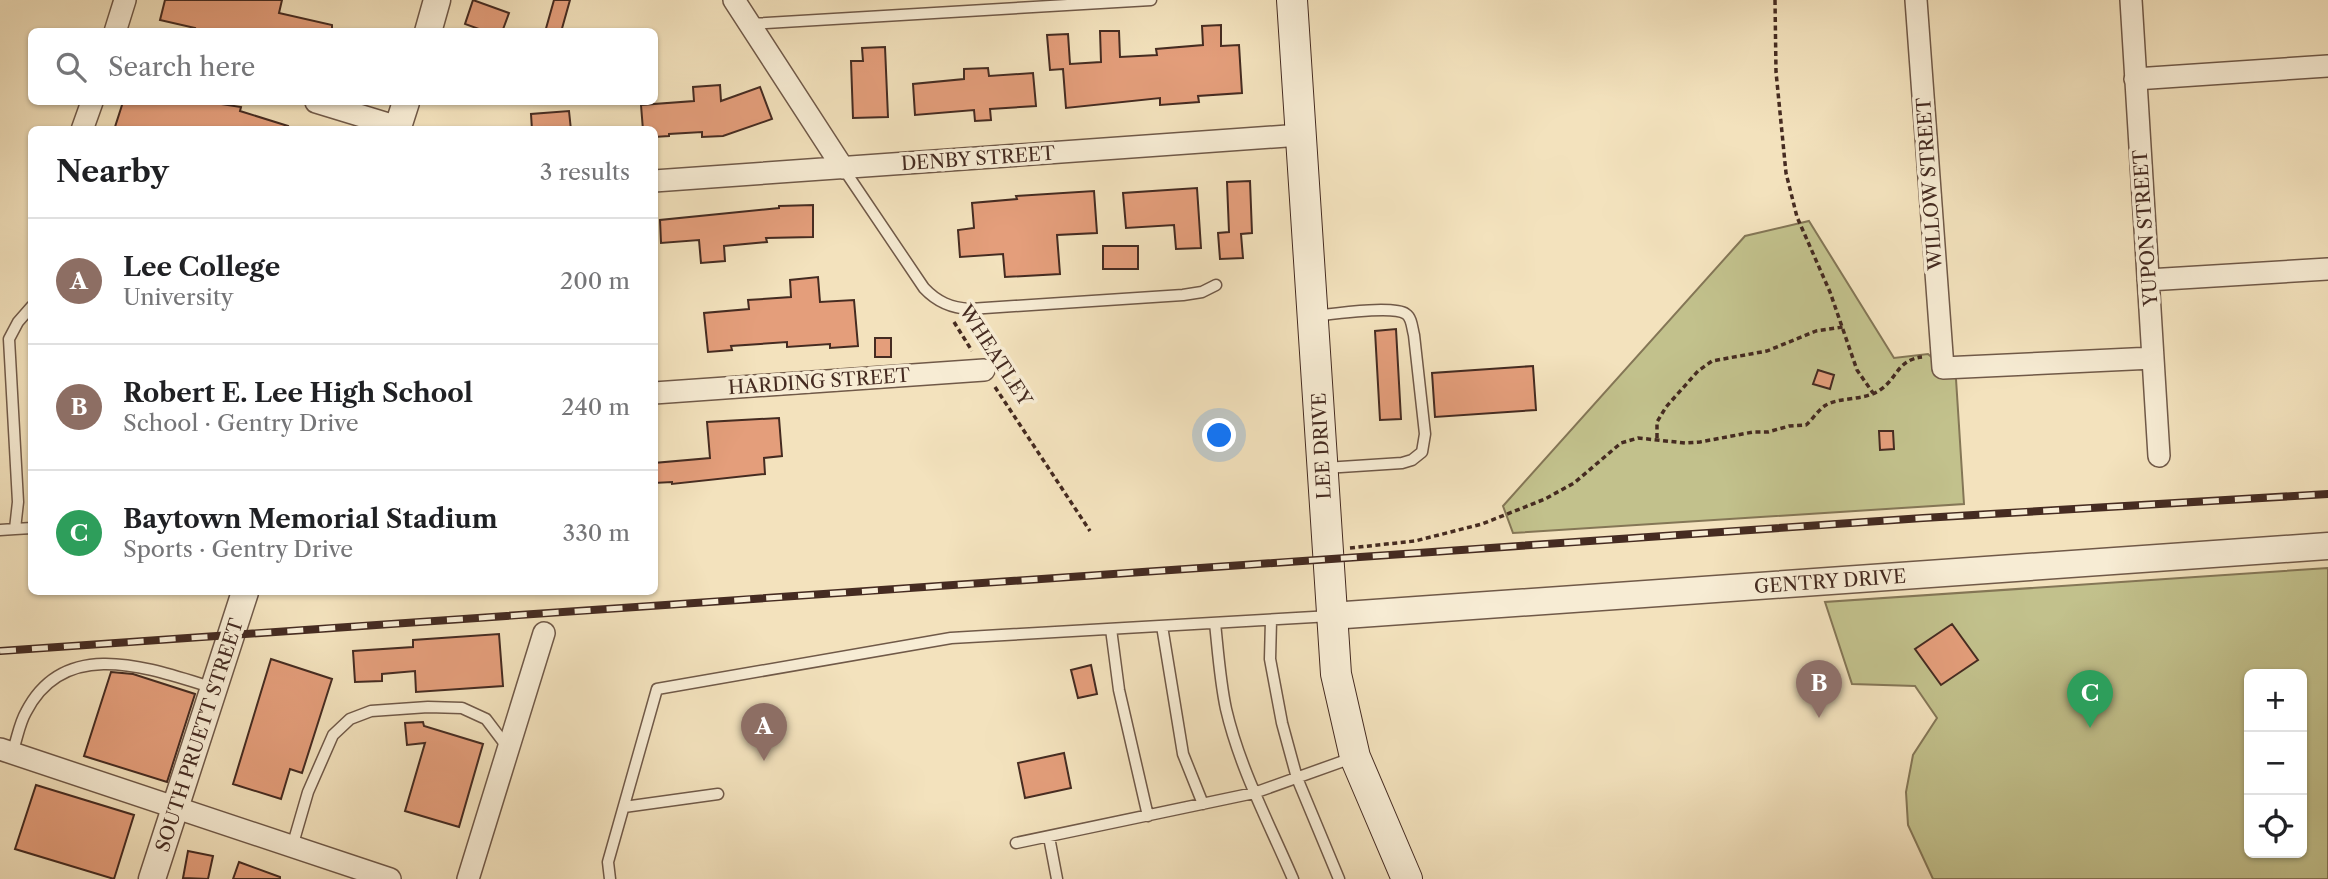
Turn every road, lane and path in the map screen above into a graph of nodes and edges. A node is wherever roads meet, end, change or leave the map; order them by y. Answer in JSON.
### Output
{"nodes":[{"id":1,"x":125,"y":0,"type":"edge"},
{"id":2,"x":438,"y":0,"type":"edge"},
{"id":3,"x":734,"y":0,"type":"edge"},
{"id":4,"x":1151,"y":0,"type":"edge"},
{"id":5,"x":1292,"y":0,"type":"edge"},
{"id":6,"x":1774,"y":0,"type":"edge"},
{"id":7,"x":1916,"y":0,"type":"edge"},
{"id":8,"x":2131,"y":0,"type":"edge"},
{"id":9,"x":750,"y":24,"type":"junction"},
{"id":10,"x":116,"y":28,"type":"edge"},
{"id":11,"x":429,"y":28,"type":"edge"},
{"id":12,"x":2328,"y":66,"type":"edge"},
{"id":13,"x":2135,"y":79,"type":"junction"},
{"id":14,"x":91,"y":105,"type":"edge"},
{"id":15,"x":331,"y":105,"type":"edge"},
{"id":16,"x":401,"y":119,"type":"edge"},
{"id":17,"x":83,"y":126,"type":"edge"},
{"id":18,"x":1301,"y":135,"type":"junction"},
{"id":19,"x":843,"y":167,"type":"junction"},
{"id":20,"x":658,"y":181,"type":"edge"},
{"id":21,"x":2328,"y":269,"type":"edge"},
{"id":22,"x":2148,"y":280,"type":"junction"},
{"id":23,"x":1216,"y":285,"type":"dead end"},
{"id":24,"x":942,"y":302,"type":"junction"},
{"id":25,"x":28,"y":311,"type":"edge"},
{"id":26,"x":1313,"y":316,"type":"junction"},
{"id":27,"x":1843,"y":327,"type":"junction"},
{"id":28,"x":2153,"y":358,"type":"junction"},
{"id":29,"x":1942,"y":361,"type":"junction"},
{"id":30,"x":984,"y":370,"type":"junction"},
{"id":31,"x":658,"y":393,"type":"edge"},
{"id":32,"x":1873,"y":393,"type":"junction"},
{"id":33,"x":1658,"y":439,"type":"junction"},
{"id":34,"x":2159,"y":456,"type":"dead end"},
{"id":35,"x":1322,"y":469,"type":"junction"},
{"id":36,"x":28,"y":528,"type":"edge"},
{"id":37,"x":15,"y":529,"type":"junction"},
{"id":38,"x":0,"y":530,"type":"edge"},
{"id":39,"x":1090,"y":531,"type":"dead end"},
{"id":40,"x":2328,"y":547,"type":"edge"},
{"id":41,"x":1327,"y":550,"type":"junction"},
{"id":42,"x":244,"y":595,"type":"edge"},
{"id":43,"x":1331,"y":616,"type":"junction"},
{"id":44,"x":1271,"y":620,"type":"junction"},
{"id":45,"x":1215,"y":623,"type":"junction"},
{"id":46,"x":1162,"y":626,"type":"junction"},
{"id":47,"x":1111,"y":629,"type":"junction"},
{"id":48,"x":544,"y":633,"type":"dead end"},
{"id":49,"x":214,"y":688,"type":"junction"},
{"id":50,"x":508,"y":749,"type":"junction"},
{"id":51,"x":6,"y":751,"type":"edge"},
{"id":52,"x":1355,"y":757,"type":"junction"},
{"id":53,"x":1297,"y":778,"type":"junction"},
{"id":54,"x":1254,"y":793,"type":"junction"},
{"id":55,"x":718,"y":794,"type":"dead end"},
{"id":56,"x":1203,"y":804,"type":"junction"},
{"id":57,"x":624,"y":807,"type":"junction"},
{"id":58,"x":174,"y":808,"type":"junction"},
{"id":59,"x":1148,"y":816,"type":"junction"},
{"id":60,"x":1049,"y":837,"type":"junction"},
{"id":61,"x":1016,"y":843,"type":"dead end"},
{"id":62,"x":292,"y":847,"type":"junction"},
{"id":63,"x":152,"y":879,"type":"edge"},
{"id":64,"x":390,"y":879,"type":"edge"},
{"id":65,"x":468,"y":879,"type":"edge"},
{"id":66,"x":610,"y":879,"type":"edge"},
{"id":67,"x":1057,"y":879,"type":"edge"},
{"id":68,"x":1293,"y":879,"type":"edge"},
{"id":69,"x":1339,"y":879,"type":"edge"},
{"id":70,"x":1407,"y":879,"type":"edge"}],
"edges":[{"from":1,"to":10,"type":"street"},
{"from":2,"to":11,"type":"street"},
{"from":3,"to":9,"type":"street"},
{"from":4,"to":9,"type":"lane"},
{"from":5,"to":18,"type":"main road","name":"LEE DRIVE"},
{"from":6,"to":27,"type":"path"},
{"from":7,"to":29,"type":"street","name":"WILLOW STREET"},
{"from":8,"to":13,"type":"street","name":"YUPON STREET"},
{"from":9,"to":19,"type":"street"},
{"from":12,"to":13,"type":"street"},
{"from":13,"to":22,"type":"street","name":"YUPON STREET"},
{"from":14,"to":17,"type":"street"},
{"from":15,"to":16,"type":"street"},
{"from":18,"to":19,"type":"street","name":"DENBY STREET"},
{"from":18,"to":26,"type":"main road","name":"LEE DRIVE"},
{"from":19,"to":20,"type":"street","name":"DENBY STREET"},
{"from":19,"to":24,"type":"lane","name":"WHEATLEY"},
{"from":21,"to":22,"type":"street"},
{"from":22,"to":28,"type":"street","name":"YUPON STREET"},
{"from":23,"to":24,"type":"lane"},
{"from":24,"to":30,"type":"path","name":"WHEATLEY"},
{"from":25,"to":37,"type":"lane"},
{"from":26,"to":35,"type":"main road","name":"LEE DRIVE"},
{"from":26,"to":35,"type":"lane"},
{"from":27,"to":32,"type":"path"},
{"from":27,"to":33,"type":"path"},
{"from":28,"to":29,"type":"street"},
{"from":28,"to":34,"type":"street","name":"YUPON STREET"},
{"from":29,"to":32,"type":"path"},
{"from":30,"to":31,"type":"street","name":"HARDING STREET"},
{"from":30,"to":39,"type":"path","name":"WHEATLEY"},
{"from":32,"to":33,"type":"path"},
{"from":33,"to":41,"type":"path"},
{"from":35,"to":41,"type":"main road","name":"LEE DRIVE"},
{"from":36,"to":37,"type":"lane"},
{"from":37,"to":38,"type":"lane"},
{"from":40,"to":43,"type":"street","name":"GENTRY DRIVE"},
{"from":41,"to":43,"type":"main road","name":"LEE DRIVE"},
{"from":42,"to":49,"type":"street","name":"SOUTH PRUETT STREET"},
{"from":43,"to":44,"type":"lane"},
{"from":43,"to":52,"type":"main road","name":"LEE DRIVE"},
{"from":44,"to":45,"type":"lane"},
{"from":44,"to":53,"type":"lane"},
{"from":45,"to":46,"type":"lane"},
{"from":45,"to":54,"type":"lane"},
{"from":46,"to":47,"type":"lane"},
{"from":46,"to":56,"type":"lane"},
{"from":47,"to":57,"type":"lane"},
{"from":47,"to":59,"type":"lane"},
{"from":48,"to":50,"type":"street"},
{"from":49,"to":51,"type":"lane"},
{"from":49,"to":58,"type":"street","name":"SOUTH PRUETT STREET"},
{"from":50,"to":62,"type":"lane"},
{"from":50,"to":65,"type":"street"},
{"from":51,"to":58,"type":"street"},
{"from":52,"to":53,"type":"lane"},
{"from":52,"to":70,"type":"main road","name":"LEE DRIVE"},
{"from":53,"to":54,"type":"lane"},
{"from":53,"to":69,"type":"lane"},
{"from":54,"to":56,"type":"lane"},
{"from":54,"to":68,"type":"lane"},
{"from":55,"to":57,"type":"lane"},
{"from":56,"to":59,"type":"lane"},
{"from":57,"to":66,"type":"lane"},
{"from":58,"to":62,"type":"street"},
{"from":58,"to":63,"type":"street","name":"SOUTH PRUETT STREET"},
{"from":59,"to":60,"type":"lane"},
{"from":60,"to":61,"type":"lane"},
{"from":60,"to":67,"type":"lane"},
{"from":62,"to":64,"type":"street"}]}
